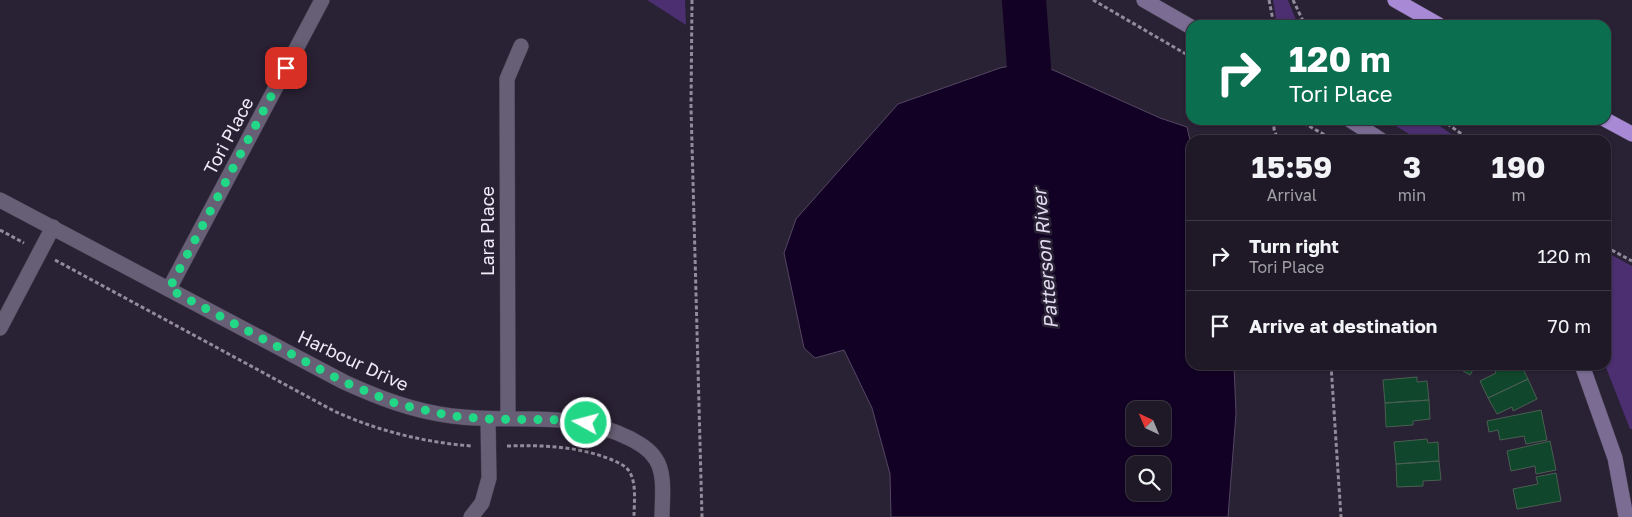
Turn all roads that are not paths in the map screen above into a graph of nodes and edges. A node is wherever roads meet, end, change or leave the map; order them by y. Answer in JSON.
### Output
{"nodes":[{"id":1,"x":322,"y":0,"type":"edge"},
{"id":2,"x":1144,"y":0,"type":"edge"},
{"id":3,"x":1395,"y":0,"type":"edge"},
{"id":4,"x":1430,"y":20,"type":"edge"},
{"id":5,"x":1186,"y":24,"type":"edge"},
{"id":6,"x":521,"y":46,"type":"dead end"},
{"id":7,"x":1611,"y":123,"type":"edge"},
{"id":8,"x":1358,"y":125,"type":"edge"},
{"id":9,"x":1632,"y":134,"type":"edge"},
{"id":10,"x":1373,"y":135,"type":"edge"},
{"id":11,"x":0,"y":200,"type":"edge"},
{"id":12,"x":53,"y":227,"type":"junction"},
{"id":13,"x":169,"y":289,"type":"junction"},
{"id":14,"x":0,"y":328,"type":"edge"},
{"id":15,"x":1584,"y":370,"type":"edge"},
{"id":16,"x":508,"y":418,"type":"junction"},
{"id":17,"x":488,"y":419,"type":"junction"},
{"id":18,"x":471,"y":517,"type":"edge"},
{"id":19,"x":662,"y":517,"type":"edge"},
{"id":20,"x":1626,"y":517,"type":"edge"}],
"edges":[{"from":1,"to":13,"type":"street","name":"Tori Place"},
{"from":2,"to":5,"type":"main road"},
{"from":3,"to":4,"type":"highway"},
{"from":6,"to":16,"type":"street","name":"Lara Place"},
{"from":7,"to":9,"type":"highway"},
{"from":8,"to":10,"type":"main road"},
{"from":11,"to":12,"type":"street","name":"Harbour Drive"},
{"from":12,"to":13,"type":"street","name":"Harbour Drive"},
{"from":12,"to":14,"type":"street"},
{"from":13,"to":17,"type":"street","name":"Harbour Drive"},
{"from":15,"to":20,"type":"main road"},
{"from":16,"to":17,"type":"street","name":"Harbour Drive"},
{"from":16,"to":19,"type":"street","name":"Harbour Drive"},
{"from":17,"to":18,"type":"street"}]}
